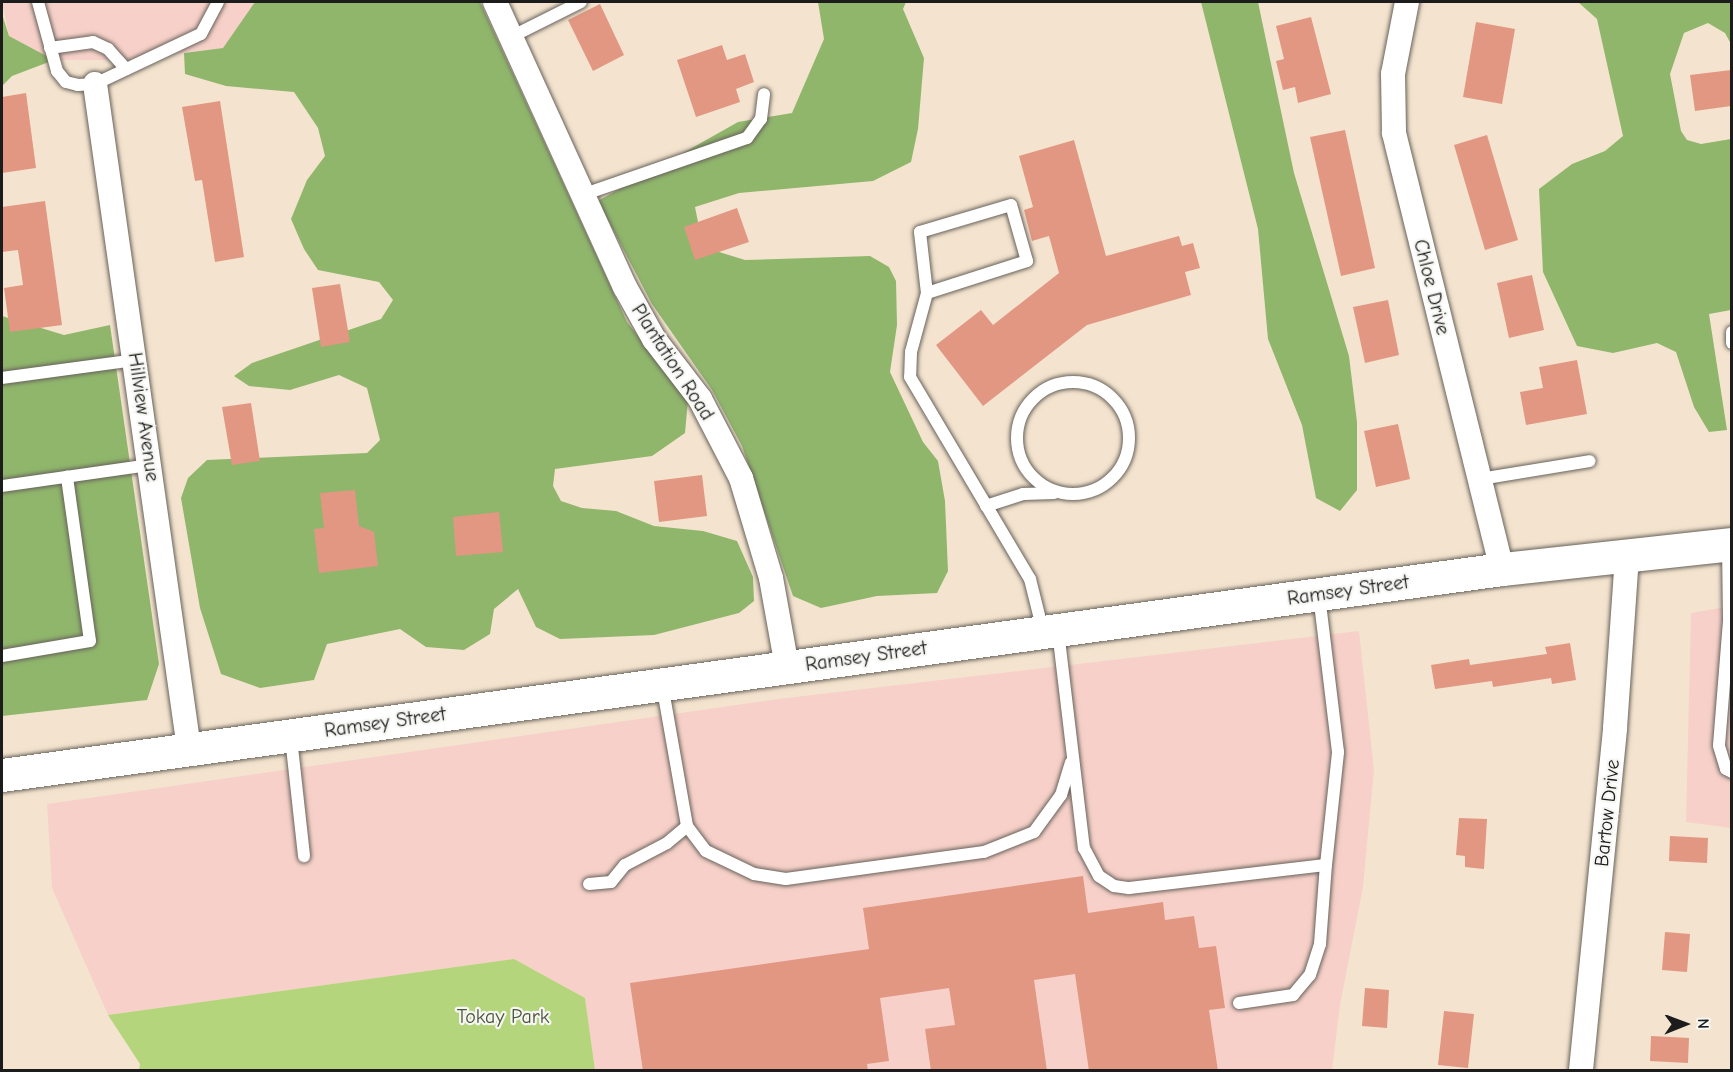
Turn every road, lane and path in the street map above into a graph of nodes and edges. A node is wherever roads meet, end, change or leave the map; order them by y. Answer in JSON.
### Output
{"nodes":[{"id":1,"x":38,"y":2,"type":"edge"},
{"id":2,"x":218,"y":2,"type":"edge"},
{"id":3,"x":495,"y":2,"type":"edge"},
{"id":4,"x":581,"y":2,"type":"edge"},
{"id":5,"x":1407,"y":2,"type":"edge"},
{"id":6,"x":511,"y":37,"type":"junction"},
{"id":7,"x":50,"y":48,"type":"junction"},
{"id":8,"x":126,"y":69,"type":"junction"},
{"id":9,"x":95,"y":84,"type":"junction"},
{"id":10,"x":764,"y":94,"type":"dead end"},
{"id":11,"x":582,"y":195,"type":"junction"},
{"id":12,"x":927,"y":293,"type":"junction"},
{"id":13,"x":1731,"y":332,"type":"edge"},
{"id":14,"x":1731,"y":343,"type":"edge"},
{"id":15,"x":136,"y":360,"type":"junction"},
{"id":16,"x":2,"y":378,"type":"edge"},
{"id":17,"x":1590,"y":461,"type":"dead end"},
{"id":18,"x":150,"y":465,"type":"junction"},
{"id":19,"x":67,"y":477,"type":"junction"},
{"id":20,"x":1479,"y":479,"type":"junction"},
{"id":21,"x":2,"y":486,"type":"edge"},
{"id":22,"x":1058,"y":492,"type":"junction"},
{"id":23,"x":986,"y":506,"type":"junction"},
{"id":24,"x":1730,"y":544,"type":"edge"},
{"id":25,"x":1628,"y":555,"type":"junction"},
{"id":26,"x":1502,"y":569,"type":"junction"},
{"id":27,"x":1319,"y":594,"type":"junction"},
{"id":28,"x":1050,"y":631,"type":"junction"},
{"id":29,"x":2,"y":656,"type":"edge"},
{"id":30,"x":787,"y":667,"type":"junction"},
{"id":31,"x":662,"y":684,"type":"junction"},
{"id":32,"x":290,"y":736,"type":"junction"},
{"id":33,"x":189,"y":749,"type":"junction"},
{"id":34,"x":1073,"y":755,"type":"junction"},
{"id":35,"x":1731,"y":772,"type":"edge"},
{"id":36,"x":2,"y":775,"type":"edge"},
{"id":37,"x":687,"y":826,"type":"junction"},
{"id":38,"x":304,"y":856,"type":"dead end"},
{"id":39,"x":1326,"y":865,"type":"junction"},
{"id":40,"x":589,"y":884,"type":"dead end"},
{"id":41,"x":1239,"y":1003,"type":"dead end"},
{"id":42,"x":1581,"y":1071,"type":"edge"}],
"edges":[{"from":1,"to":7,"type":"lane"},
{"from":2,"to":8,"type":"lane"},
{"from":3,"to":6,"type":"street","name":"Plantation Road"},
{"from":4,"to":6,"type":"lane"},
{"from":5,"to":20,"type":"street","name":"Chloe Drive"},
{"from":6,"to":11,"type":"street","name":"Plantation Road"},
{"from":7,"to":8,"type":"lane"},
{"from":7,"to":9,"type":"lane"},
{"from":8,"to":9,"type":"lane"},
{"from":9,"to":15,"type":"street","name":"Hillview Avenue"},
{"from":10,"to":11,"type":"lane"},
{"from":11,"to":30,"type":"street","name":"Plantation Road"},
{"from":12,"to":12,"type":"lane"},
{"from":12,"to":23,"type":"lane"},
{"from":13,"to":14,"type":"lane"},
{"from":15,"to":16,"type":"lane"},
{"from":15,"to":18,"type":"street","name":"Hillview Avenue"},
{"from":17,"to":20,"type":"lane"},
{"from":18,"to":19,"type":"lane"},
{"from":18,"to":33,"type":"street","name":"Hillview Avenue"},
{"from":19,"to":21,"type":"lane"},
{"from":19,"to":29,"type":"lane"},
{"from":20,"to":26,"type":"street","name":"Chloe Drive"},
{"from":22,"to":22,"type":"lane"},
{"from":22,"to":23,"type":"lane"},
{"from":23,"to":28,"type":"lane"},
{"from":24,"to":25,"type":"main road","name":"Ramsey Street"},
{"from":24,"to":35,"type":"lane"},
{"from":25,"to":26,"type":"main road","name":"Ramsey Street"},
{"from":25,"to":42,"type":"street","name":"Bartow Drive"},
{"from":26,"to":27,"type":"main road","name":"Ramsey Street"},
{"from":27,"to":28,"type":"main road","name":"Ramsey Street"},
{"from":27,"to":39,"type":"lane"},
{"from":28,"to":30,"type":"main road","name":"Ramsey Street"},
{"from":28,"to":34,"type":"lane"},
{"from":30,"to":31,"type":"main road","name":"Ramsey Street"},
{"from":31,"to":32,"type":"main road","name":"Ramsey Street"},
{"from":31,"to":37,"type":"lane"},
{"from":32,"to":33,"type":"main road","name":"Ramsey Street"},
{"from":32,"to":38,"type":"lane"},
{"from":33,"to":36,"type":"main road","name":"Ramsey Street"},
{"from":34,"to":37,"type":"lane"},
{"from":34,"to":39,"type":"lane"},
{"from":37,"to":40,"type":"lane"},
{"from":39,"to":41,"type":"lane"}]}
